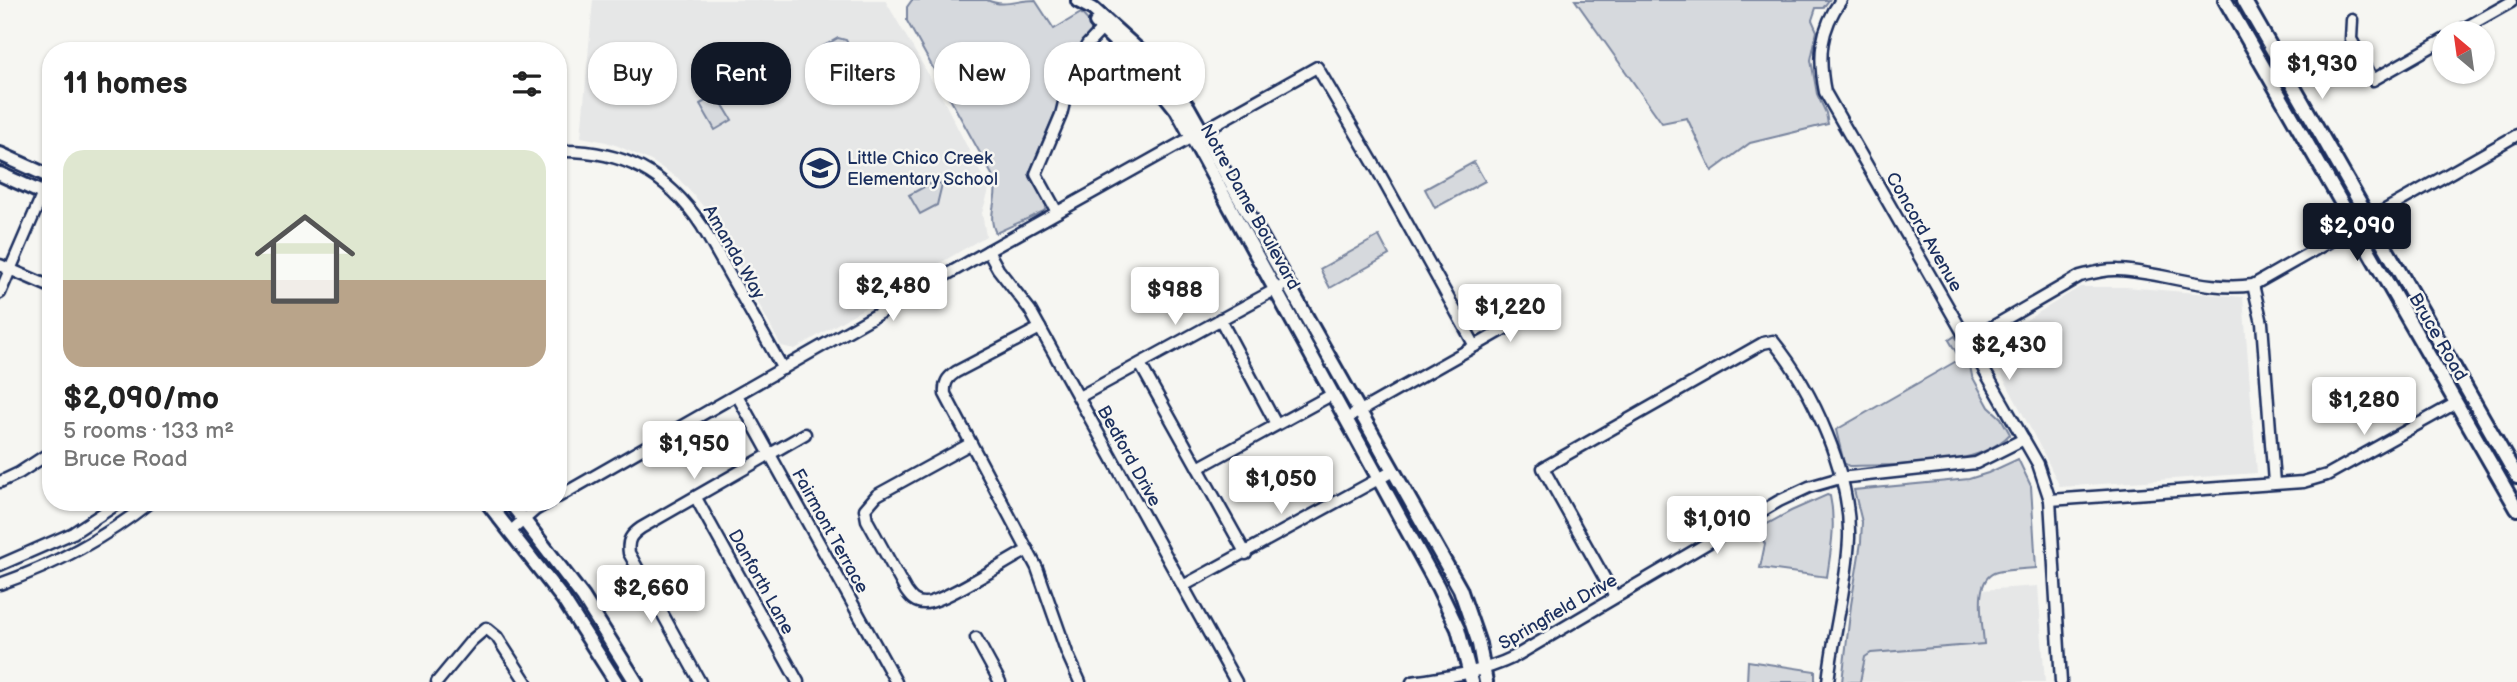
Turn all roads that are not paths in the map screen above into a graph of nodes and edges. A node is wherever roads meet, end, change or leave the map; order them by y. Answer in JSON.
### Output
{"nodes":[{"id":1,"x":1841,"y":0,"type":"edge"},
{"id":2,"x":2224,"y":0,"type":"edge"},
{"id":3,"x":2244,"y":0,"type":"edge"},
{"id":4,"x":2510,"y":1,"type":"edge"},
{"id":5,"x":2517,"y":13,"type":"edge"},
{"id":6,"x":2352,"y":20,"type":"dead end"},
{"id":7,"x":2476,"y":21,"type":"edge"},
{"id":8,"x":1105,"y":26,"type":"joint"},
{"id":9,"x":2432,"y":46,"type":"edge"},
{"id":10,"x":1196,"y":134,"type":"junction"},
{"id":11,"x":2517,"y":135,"type":"edge"},
{"id":12,"x":567,"y":152,"type":"edge"},
{"id":13,"x":0,"y":154,"type":"edge"},
{"id":14,"x":42,"y":173,"type":"edge"},
{"id":15,"x":0,"y":174,"type":"edge"},
{"id":16,"x":42,"y":193,"type":"edge"},
{"id":17,"x":42,"y":204,"type":"edge"},
{"id":18,"x":1057,"y":212,"type":"junction"},
{"id":19,"x":2370,"y":219,"type":"junction"},
{"id":20,"x":2356,"y":227,"type":"junction"},
{"id":21,"x":988,"y":251,"type":"junction"},
{"id":22,"x":5,"y":268,"type":"edge"},
{"id":23,"x":42,"y":283,"type":"edge"},
{"id":24,"x":2253,"y":285,"type":"junction"},
{"id":25,"x":1281,"y":286,"type":"junction"},
{"id":26,"x":0,"y":293,"type":"edge"},
{"id":27,"x":1529,"y":315,"type":"dead end"},
{"id":28,"x":1220,"y":319,"type":"junction"},
{"id":29,"x":1040,"y":327,"type":"junction"},
{"id":30,"x":1968,"y":341,"type":"junction"},
{"id":31,"x":1475,"y":346,"type":"junction"},
{"id":32,"x":1140,"y":363,"type":"junction"},
{"id":33,"x":783,"y":369,"type":"junction"},
{"id":34,"x":1333,"y":394,"type":"junction"},
{"id":35,"x":737,"y":395,"type":"junction"},
{"id":36,"x":1079,"y":397,"type":"junction"},
{"id":37,"x":2456,"y":402,"type":"junction"},
{"id":38,"x":1359,"y":412,"type":"junction"},
{"id":39,"x":1346,"y":419,"type":"junction"},
{"id":40,"x":1276,"y":424,"type":"junction"},
{"id":41,"x":805,"y":434,"type":"dead end"},
{"id":42,"x":2024,"y":439,"type":"junction"},
{"id":43,"x":970,"y":444,"type":"junction"},
{"id":44,"x":769,"y":454,"type":"junction"},
{"id":45,"x":42,"y":458,"type":"edge"},
{"id":46,"x":1198,"y":468,"type":"junction"},
{"id":47,"x":1393,"y":471,"type":"junction"},
{"id":48,"x":2517,"y":477,"type":"edge"},
{"id":49,"x":1840,"y":478,"type":"junction"},
{"id":50,"x":1379,"y":479,"type":"junction"},
{"id":51,"x":0,"y":482,"type":"edge"},
{"id":52,"x":2274,"y":483,"type":"junction"},
{"id":53,"x":567,"y":492,"type":"edge"},
{"id":54,"x":696,"y":498,"type":"junction"},
{"id":55,"x":2050,"y":500,"type":"junction"},
{"id":56,"x":2517,"y":509,"type":"edge"},
{"id":57,"x":106,"y":511,"type":"edge"},
{"id":58,"x":138,"y":511,"type":"edge"},
{"id":59,"x":494,"y":511,"type":"edge"},
{"id":60,"x":518,"y":511,"type":"edge"},
{"id":61,"x":536,"y":511,"type":"edge"},
{"id":62,"x":525,"y":519,"type":"junction"},
{"id":63,"x":511,"y":531,"type":"junction"},
{"id":64,"x":1028,"y":550,"type":"junction"},
{"id":65,"x":1246,"y":554,"type":"junction"},
{"id":66,"x":0,"y":565,"type":"edge"},
{"id":67,"x":0,"y":584,"type":"edge"},
{"id":68,"x":1184,"y":586,"type":"junction"},
{"id":69,"x":1615,"y":597,"type":"junction"},
{"id":70,"x":976,"y":638,"type":"dead end"},
{"id":71,"x":1485,"y":676,"type":"edge"},
{"id":72,"x":1471,"y":677,"type":"edge"},
{"id":73,"x":633,"y":681,"type":"edge"},
{"id":74,"x":436,"y":682,"type":"edge"},
{"id":75,"x":526,"y":682,"type":"edge"},
{"id":76,"x":616,"y":682,"type":"edge"},
{"id":77,"x":700,"y":682,"type":"edge"},
{"id":78,"x":798,"y":682,"type":"edge"},
{"id":79,"x":896,"y":682,"type":"edge"},
{"id":80,"x":1000,"y":682,"type":"edge"},
{"id":81,"x":1080,"y":682,"type":"edge"},
{"id":82,"x":1236,"y":682,"type":"edge"},
{"id":83,"x":1412,"y":682,"type":"edge"},
{"id":84,"x":1828,"y":682,"type":"edge"},
{"id":85,"x":2062,"y":682,"type":"edge"}],
"edges":[{"from":1,"to":30,"type":"street","name":"Concord Avenue"},
{"from":2,"to":20,"type":"street","name":"Bruce Road"},
{"from":3,"to":19,"type":"street","name":"Bruce Road"},
{"from":4,"to":5,"type":"street"},
{"from":4,"to":7,"type":"street"},
{"from":6,"to":9,"type":"street"},
{"from":8,"to":10,"type":"street","name":"Notre Dame Boulevard"},
{"from":8,"to":18,"type":"street"},
{"from":10,"to":18,"type":"street"},
{"from":10,"to":25,"type":"street","name":"Notre Dame Boulevard"},
{"from":10,"to":31,"type":"street"},
{"from":11,"to":19,"type":"street"},
{"from":12,"to":33,"type":"street","name":"Amanda Way"},
{"from":13,"to":14,"type":"street"},
{"from":15,"to":16,"type":"street"},
{"from":17,"to":22,"type":"street"},
{"from":18,"to":21,"type":"street"},
{"from":19,"to":20,"type":"street"},
{"from":19,"to":48,"type":"street","name":"Bruce Road"},
{"from":20,"to":24,"type":"street"},
{"from":20,"to":37,"type":"street","name":"Bruce Road"},
{"from":21,"to":29,"type":"street","name":"Bedford Drive"},
{"from":21,"to":33,"type":"street"},
{"from":22,"to":23,"type":"street"},
{"from":22,"to":26,"type":"street"},
{"from":24,"to":30,"type":"street"},
{"from":24,"to":52,"type":"street"},
{"from":25,"to":28,"type":"street"},
{"from":25,"to":34,"type":"street","name":"Notre Dame Boulevard"},
{"from":25,"to":38,"type":"street","name":"Notre Dame Boulevard"},
{"from":27,"to":31,"type":"street"},
{"from":28,"to":32,"type":"street"},
{"from":28,"to":40,"type":"street"},
{"from":29,"to":36,"type":"street","name":"Bedford Drive"},
{"from":29,"to":43,"type":"street"},
{"from":30,"to":42,"type":"street","name":"Concord Avenue"},
{"from":31,"to":38,"type":"street"},
{"from":32,"to":36,"type":"street"},
{"from":32,"to":46,"type":"street"},
{"from":33,"to":35,"type":"street"},
{"from":34,"to":39,"type":"street","name":"Notre Dame Boulevard"},
{"from":34,"to":40,"type":"street"},
{"from":35,"to":44,"type":"street","name":"Fairmont Terrace"},
{"from":35,"to":53,"type":"street"},
{"from":36,"to":68,"type":"street","name":"Bedford Drive"},
{"from":37,"to":52,"type":"street"},
{"from":37,"to":56,"type":"street","name":"Bruce Road"},
{"from":38,"to":39,"type":"street"},
{"from":38,"to":47,"type":"street","name":"Notre Dame Boulevard"},
{"from":39,"to":50,"type":"street","name":"Notre Dame Boulevard"},
{"from":40,"to":46,"type":"street"},
{"from":41,"to":44,"type":"street"},
{"from":42,"to":49,"type":"street","name":"Springfield Drive"},
{"from":42,"to":55,"type":"street","name":"Concord Avenue"},
{"from":43,"to":64,"type":"street"},
{"from":43,"to":64,"type":"street"},
{"from":44,"to":54,"type":"street"},
{"from":44,"to":79,"type":"street","name":"Fairmont Terrace"},
{"from":45,"to":51,"type":"street"},
{"from":46,"to":65,"type":"street"},
{"from":47,"to":50,"type":"street"},
{"from":47,"to":71,"type":"street","name":"Notre Dame Boulevard"},
{"from":49,"to":69,"type":"street","name":"Springfield Drive"},
{"from":49,"to":69,"type":"street"},
{"from":49,"to":84,"type":"street"},
{"from":50,"to":65,"type":"street"},
{"from":50,"to":72,"type":"street","name":"Notre Dame Boulevard"},
{"from":52,"to":55,"type":"street"},
{"from":54,"to":77,"type":"street"},
{"from":54,"to":78,"type":"street","name":"Danforth Lane"},
{"from":55,"to":85,"type":"street","name":"Concord Avenue"},
{"from":57,"to":66,"type":"street"},
{"from":58,"to":67,"type":"street"},
{"from":59,"to":63,"type":"street"},
{"from":60,"to":62,"type":"street"},
{"from":61,"to":62,"type":"street"},
{"from":62,"to":63,"type":"street"},
{"from":62,"to":73,"type":"street"},
{"from":63,"to":76,"type":"street"},
{"from":64,"to":81,"type":"street"},
{"from":65,"to":68,"type":"street"},
{"from":68,"to":82,"type":"street","name":"Bedford Drive"},
{"from":69,"to":71,"type":"street","name":"Springfield Drive"},
{"from":70,"to":80,"type":"street"},
{"from":71,"to":72,"type":"street","name":"Springfield Drive"},
{"from":72,"to":83,"type":"street","name":"Springfield Drive"},
{"from":74,"to":75,"type":"street"}]}
